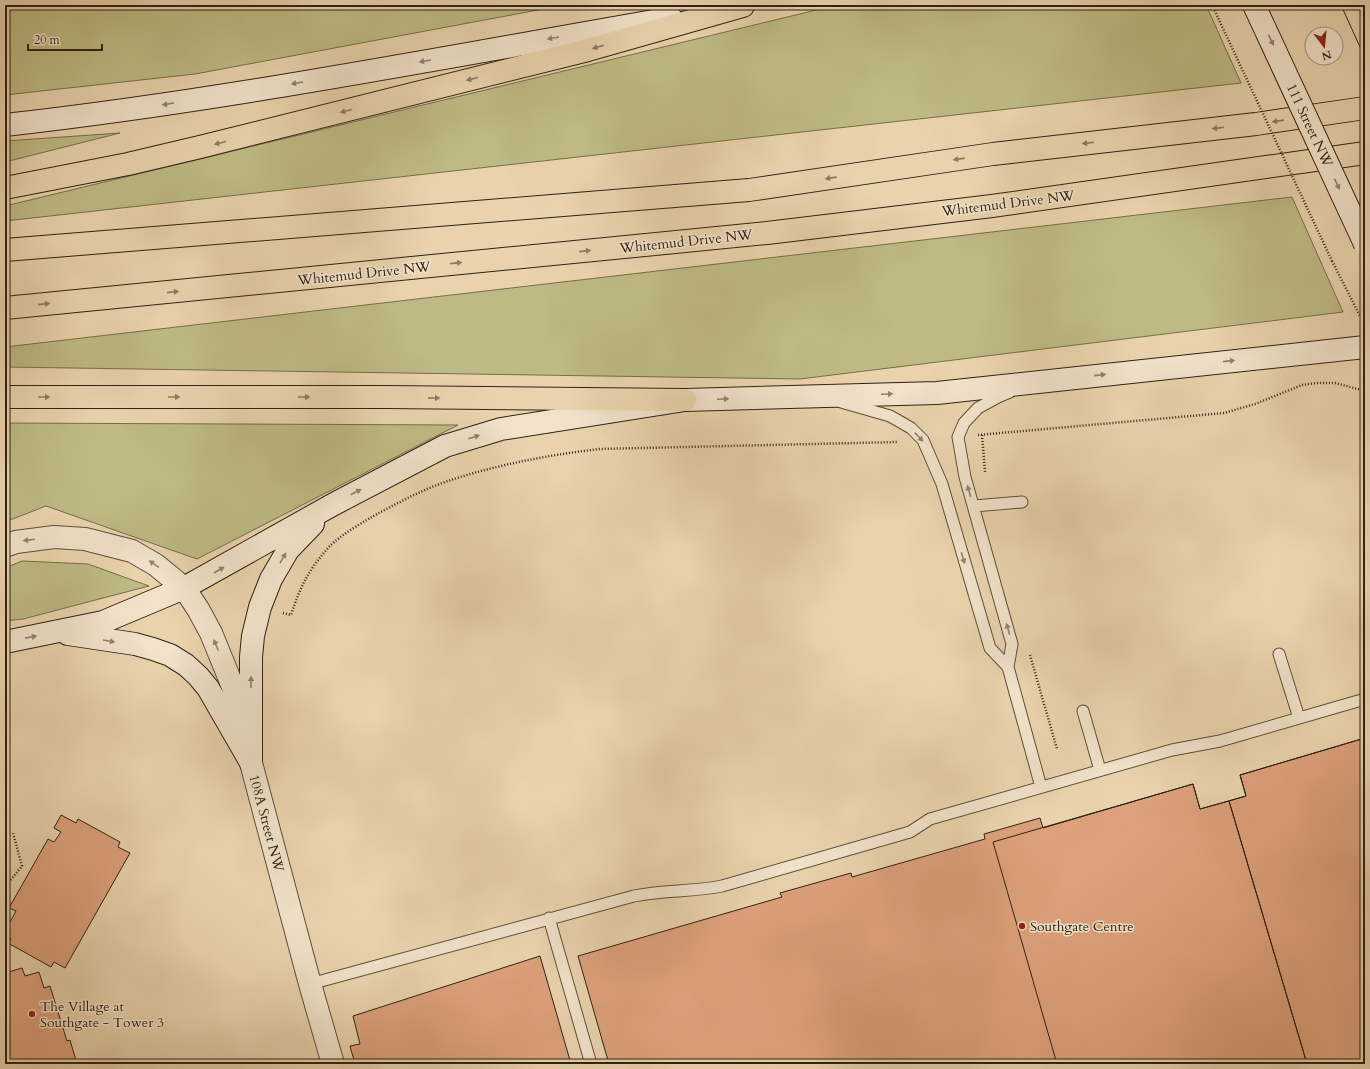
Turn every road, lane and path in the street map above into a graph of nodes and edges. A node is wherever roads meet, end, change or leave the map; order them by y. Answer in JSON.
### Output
{"nodes":[{"id":1,"x":745,"y":5,"type":"edge"},
{"id":2,"x":1212,"y":5,"type":"edge"},
{"id":3,"x":1254,"y":5,"type":"edge"},
{"id":4,"x":1365,"y":108,"type":"edge"},
{"id":5,"x":5,"y":124,"type":"edge"},
{"id":6,"x":1365,"y":153,"type":"edge"},
{"id":7,"x":5,"y":188,"type":"edge"},
{"id":8,"x":1365,"y":244,"type":"edge"},
{"id":9,"x":5,"y":250,"type":"edge"},
{"id":10,"x":5,"y":308,"type":"edge"},
{"id":11,"x":1360,"y":316,"type":"dead end"},
{"id":12,"x":1365,"y":347,"type":"edge"},
{"id":13,"x":1069,"y":378,"type":"junction"},
{"id":14,"x":1365,"y":391,"type":"edge"},
{"id":15,"x":820,"y":396,"type":"junction"},
{"id":16,"x":5,"y":397,"type":"edge"},
{"id":17,"x":684,"y":400,"type":"junction"},
{"id":18,"x":982,"y":435,"type":"junction"},
{"id":19,"x":973,"y":436,"type":"dead end"},
{"id":20,"x":902,"y":442,"type":"dead end"},
{"id":21,"x":985,"y":473,"type":"dead end"},
{"id":22,"x":1022,"y":502,"type":"dead end"},
{"id":23,"x":334,"y":504,"type":"junction"},
{"id":24,"x":974,"y":506,"type":"junction"},
{"id":25,"x":5,"y":546,"type":"edge"},
{"id":26,"x":184,"y":588,"type":"junction"},
{"id":27,"x":278,"y":612,"type":"dead end"},
{"id":28,"x":57,"y":632,"type":"junction"},
{"id":29,"x":5,"y":642,"type":"edge"},
{"id":30,"x":1279,"y":654,"type":"dead end"},
{"id":31,"x":1008,"y":667,"type":"junction"},
{"id":32,"x":1365,"y":699,"type":"edge"},
{"id":33,"x":1083,"y":710,"type":"dead end"},
{"id":34,"x":1299,"y":718,"type":"junction"},
{"id":35,"x":251,"y":763,"type":"junction"},
{"id":36,"x":1100,"y":770,"type":"junction"},
{"id":37,"x":1041,"y":787,"type":"junction"},
{"id":38,"x":13,"y":833,"type":"dead end"},
{"id":39,"x":5,"y":886,"type":"edge"},
{"id":40,"x":549,"y":918,"type":"junction"},
{"id":41,"x":310,"y":984,"type":"junction"},
{"id":42,"x":333,"y":1064,"type":"edge"},
{"id":43,"x":591,"y":1064,"type":"edge"}],
"edges":[{"from":1,"to":5,"type":"street","one_way":true},
{"from":1,"to":7,"type":"highway","one_way":true},
{"from":2,"to":11,"type":"path","bridge":true},
{"from":3,"to":8,"type":"street","name":"111 Street NW","one_way":true,"bridge":true},
{"from":4,"to":9,"type":"highway","one_way":true},
{"from":10,"to":6,"type":"highway","name":"Whitemud Drive NW","one_way":true},
{"from":13,"to":12,"type":"street","one_way":true},
{"from":15,"to":13,"type":"street","one_way":true},
{"from":24,"to":13,"type":"lane","one_way":true},
{"from":14,"to":18,"type":"path"},
{"from":17,"to":15,"type":"street","one_way":true},
{"from":15,"to":31,"type":"lane","one_way":true},
{"from":16,"to":17,"type":"highway","one_way":true},
{"from":23,"to":17,"type":"street","one_way":true},
{"from":18,"to":19,"type":"path"},
{"from":18,"to":21,"type":"path"},
{"from":20,"to":27,"type":"path"},
{"from":22,"to":24,"type":"lane"},
{"from":26,"to":23,"type":"street","one_way":true},
{"from":35,"to":23,"type":"street","one_way":true},
{"from":31,"to":24,"type":"lane","one_way":true},
{"from":26,"to":25,"type":"street","one_way":true},
{"from":26,"to":28,"type":"street"},
{"from":35,"to":26,"type":"street","name":"108A Street NW","one_way":true},
{"from":29,"to":28,"type":"street","one_way":true},
{"from":28,"to":35,"type":"street","one_way":true},
{"from":30,"to":34,"type":"lane"},
{"from":31,"to":37,"type":"lane"},
{"from":32,"to":34,"type":"lane"},
{"from":33,"to":36,"type":"lane"},
{"from":34,"to":36,"type":"lane"},
{"from":35,"to":41,"type":"street","name":"108A Street NW"},
{"from":36,"to":37,"type":"lane"},
{"from":37,"to":40,"type":"lane"},
{"from":38,"to":39,"type":"path"},
{"from":40,"to":41,"type":"lane"},
{"from":40,"to":43,"type":"lane"},
{"from":41,"to":42,"type":"street","name":"108A Street NW"}]}
